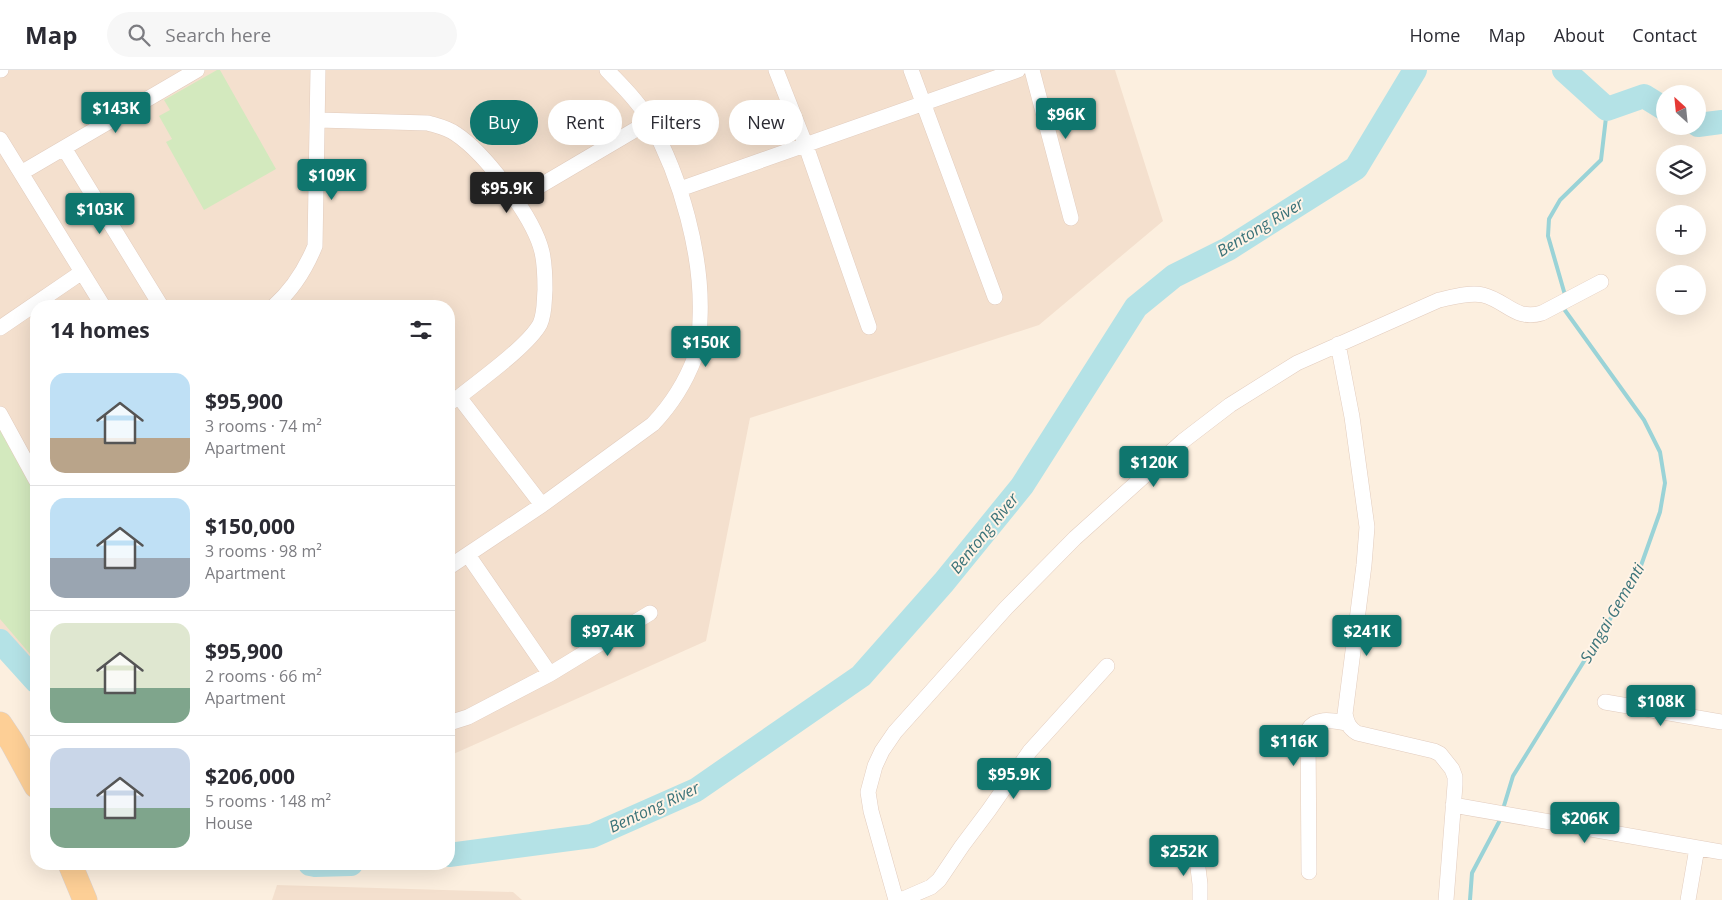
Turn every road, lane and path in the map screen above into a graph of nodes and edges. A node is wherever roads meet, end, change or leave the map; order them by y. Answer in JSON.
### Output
{"nodes":[{"id":1,"x":318,"y":70,"type":"edge"},
{"id":2,"x":606,"y":70,"type":"edge"},
{"id":3,"x":776,"y":70,"type":"edge"},
{"id":4,"x":911,"y":70,"type":"edge"},
{"id":5,"x":1018,"y":70,"type":"edge"},
{"id":6,"x":1032,"y":70,"type":"edge"},
{"id":7,"x":188,"y":72,"type":"edge"},
{"id":8,"x":634,"y":100,"type":"edge"},
{"id":9,"x":923,"y":104,"type":"junction"},
{"id":10,"x":318,"y":120,"type":"junction"},
{"id":11,"x":632,"y":132,"type":"edge"},
{"id":12,"x":0,"y":139,"type":"edge"},
{"id":13,"x":661,"y":145,"type":"edge"},
{"id":14,"x":806,"y":146,"type":"junction"},
{"id":15,"x":64,"y":148,"type":"junction"},
{"id":16,"x":21,"y":173,"type":"junction"},
{"id":17,"x":680,"y":189,"type":"junction"},
{"id":18,"x":516,"y":200,"type":"junction"},
{"id":19,"x":1071,"y":218,"type":"dead end"},
{"id":20,"x":82,"y":272,"type":"junction"},
{"id":21,"x":1600,"y":282,"type":"dead end"},
{"id":22,"x":995,"y":297,"type":"dead end"},
{"id":23,"x":41,"y":300,"type":"edge"},
{"id":24,"x":100,"y":300,"type":"edge"},
{"id":25,"x":157,"y":300,"type":"edge"},
{"id":26,"x":281,"y":300,"type":"edge"},
{"id":27,"x":30,"y":308,"type":"edge"},
{"id":28,"x":869,"y":327,"type":"dead end"},
{"id":29,"x":0,"y":328,"type":"edge"},
{"id":30,"x":1338,"y":344,"type":"junction"},
{"id":31,"x":455,"y":399,"type":"edge"},
{"id":32,"x":455,"y":401,"type":"edge"},
{"id":33,"x":0,"y":414,"type":"edge"},
{"id":34,"x":30,"y":469,"type":"edge"},
{"id":35,"x":542,"y":504,"type":"junction"},
{"id":36,"x":468,"y":555,"type":"junction"},
{"id":37,"x":455,"y":563,"type":"edge"},
{"id":38,"x":650,"y":613,"type":"dead end"},
{"id":39,"x":1106,"y":666,"type":"dead end"},
{"id":40,"x":550,"y":674,"type":"junction"},
{"id":41,"x":1605,"y":702,"type":"dead end"},
{"id":42,"x":455,"y":721,"type":"edge"},
{"id":43,"x":1722,"y":722,"type":"edge"},
{"id":44,"x":1347,"y":723,"type":"junction"},
{"id":45,"x":4,"y":738,"type":"edge"},
{"id":46,"x":30,"y":777,"type":"edge"},
{"id":47,"x":1453,"y":805,"type":"junction"},
{"id":48,"x":1697,"y":848,"type":"junction"},
{"id":49,"x":1196,"y":852,"type":"dead end"},
{"id":50,"x":1722,"y":852,"type":"edge"},
{"id":51,"x":72,"y":870,"type":"edge"},
{"id":52,"x":1310,"y":872,"type":"dead end"},
{"id":53,"x":85,"y":900,"type":"edge"},
{"id":54,"x":896,"y":900,"type":"edge"},
{"id":55,"x":901,"y":900,"type":"edge"},
{"id":56,"x":1200,"y":900,"type":"edge"},
{"id":57,"x":1446,"y":900,"type":"edge"},
{"id":58,"x":1688,"y":900,"type":"edge"}],
"edges":[{"from":1,"to":10,"type":"street"},
{"from":2,"to":8,"type":"street"},
{"from":3,"to":14,"type":"street"},
{"from":4,"to":9,"type":"street"},
{"from":5,"to":9,"type":"street"},
{"from":6,"to":19,"type":"street"},
{"from":7,"to":15,"type":"street"},
{"from":9,"to":14,"type":"street"},
{"from":9,"to":22,"type":"street"},
{"from":10,"to":18,"type":"street"},
{"from":10,"to":26,"type":"street"},
{"from":11,"to":18,"type":"street"},
{"from":12,"to":16,"type":"street"},
{"from":13,"to":17,"type":"street"},
{"from":14,"to":17,"type":"street"},
{"from":14,"to":28,"type":"street"},
{"from":15,"to":16,"type":"street"},
{"from":15,"to":25,"type":"street"},
{"from":16,"to":20,"type":"street"},
{"from":17,"to":35,"type":"street"},
{"from":18,"to":31,"type":"street"},
{"from":20,"to":23,"type":"street"},
{"from":20,"to":24,"type":"street"},
{"from":21,"to":30,"type":"street"},
{"from":27,"to":29,"type":"street"},
{"from":30,"to":44,"type":"street"},
{"from":30,"to":54,"type":"street"},
{"from":32,"to":35,"type":"street"},
{"from":33,"to":34,"type":"street"},
{"from":35,"to":36,"type":"street"},
{"from":36,"to":37,"type":"street"},
{"from":36,"to":40,"type":"street"},
{"from":38,"to":40,"type":"street"},
{"from":39,"to":55,"type":"street"},
{"from":40,"to":42,"type":"street"},
{"from":41,"to":43,"type":"street"},
{"from":44,"to":47,"type":"street"},
{"from":44,"to":52,"type":"street"},
{"from":45,"to":46,"type":"main road"},
{"from":47,"to":48,"type":"street"},
{"from":47,"to":57,"type":"street"},
{"from":48,"to":50,"type":"street"},
{"from":48,"to":58,"type":"street"},
{"from":49,"to":56,"type":"street"},
{"from":51,"to":53,"type":"main road"}]}
